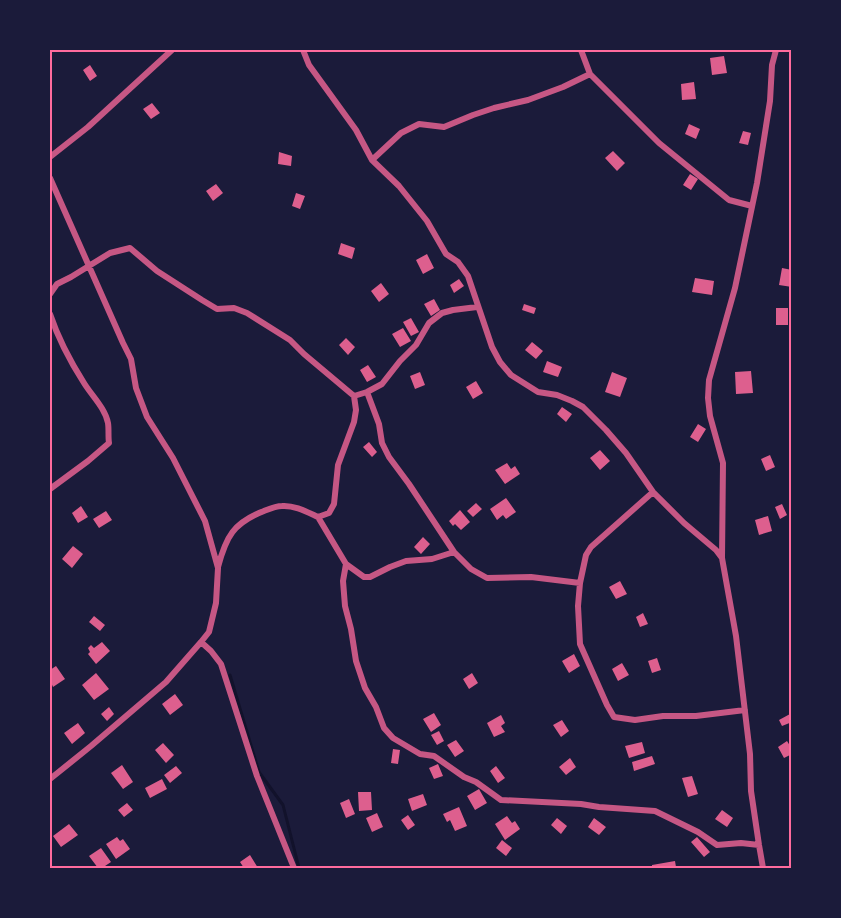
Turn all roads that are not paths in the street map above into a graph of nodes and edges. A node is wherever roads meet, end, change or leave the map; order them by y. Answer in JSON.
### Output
{"nodes":[{"id":1,"x":172,"y":50,"type":"edge"},
{"id":2,"x":303,"y":50,"type":"edge"},
{"id":3,"x":581,"y":50,"type":"edge"},
{"id":4,"x":776,"y":50,"type":"edge"},
{"id":5,"x":590,"y":74,"type":"junction"},
{"id":6,"x":50,"y":157,"type":"edge"},
{"id":7,"x":372,"y":160,"type":"junction"},
{"id":8,"x":50,"y":178,"type":"edge"},
{"id":9,"x":752,"y":207,"type":"junction"},
{"id":10,"x":89,"y":266,"type":"junction"},
{"id":11,"x":50,"y":294,"type":"edge"},
{"id":12,"x":477,"y":307,"type":"junction"},
{"id":13,"x":50,"y":314,"type":"edge"},
{"id":14,"x":367,"y":392,"type":"junction"},
{"id":15,"x":354,"y":396,"type":"junction"},
{"id":16,"x":50,"y":489,"type":"edge"},
{"id":17,"x":653,"y":492,"type":"junction"},
{"id":18,"x":318,"y":517,"type":"junction"},
{"id":19,"x":454,"y":552,"type":"junction"},
{"id":20,"x":722,"y":558,"type":"junction"},
{"id":21,"x":346,"y":564,"type":"junction"},
{"id":22,"x":218,"y":568,"type":"junction"},
{"id":23,"x":580,"y":583,"type":"junction"},
{"id":24,"x":201,"y":642,"type":"junction"},
{"id":25,"x":745,"y":710,"type":"junction"},
{"id":26,"x":50,"y":780,"type":"edge"},
{"id":27,"x":759,"y":845,"type":"junction"},
{"id":28,"x":294,"y":868,"type":"edge"},
{"id":29,"x":763,"y":868,"type":"edge"}],
"edges":[{"from":1,"to":6,"type":"street"},
{"from":2,"to":7,"type":"street"},
{"from":3,"to":5,"type":"street"},
{"from":4,"to":9,"type":"street"},
{"from":5,"to":7,"type":"street"},
{"from":5,"to":9,"type":"street"},
{"from":7,"to":12,"type":"street"},
{"from":8,"to":10,"type":"street"},
{"from":9,"to":20,"type":"street"},
{"from":10,"to":11,"type":"street"},
{"from":10,"to":15,"type":"street"},
{"from":10,"to":22,"type":"street"},
{"from":12,"to":14,"type":"street"},
{"from":12,"to":17,"type":"street"},
{"from":13,"to":16,"type":"street"},
{"from":14,"to":15,"type":"street"},
{"from":14,"to":19,"type":"street"},
{"from":15,"to":18,"type":"street"},
{"from":17,"to":20,"type":"street"},
{"from":17,"to":23,"type":"street"},
{"from":18,"to":21,"type":"street"},
{"from":18,"to":22,"type":"street"},
{"from":19,"to":21,"type":"street"},
{"from":19,"to":23,"type":"street"},
{"from":20,"to":25,"type":"street"},
{"from":21,"to":27,"type":"street"},
{"from":22,"to":24,"type":"street"},
{"from":23,"to":25,"type":"street"},
{"from":24,"to":26,"type":"street"},
{"from":24,"to":28,"type":"street"},
{"from":25,"to":27,"type":"street"},
{"from":27,"to":29,"type":"street"}]}
